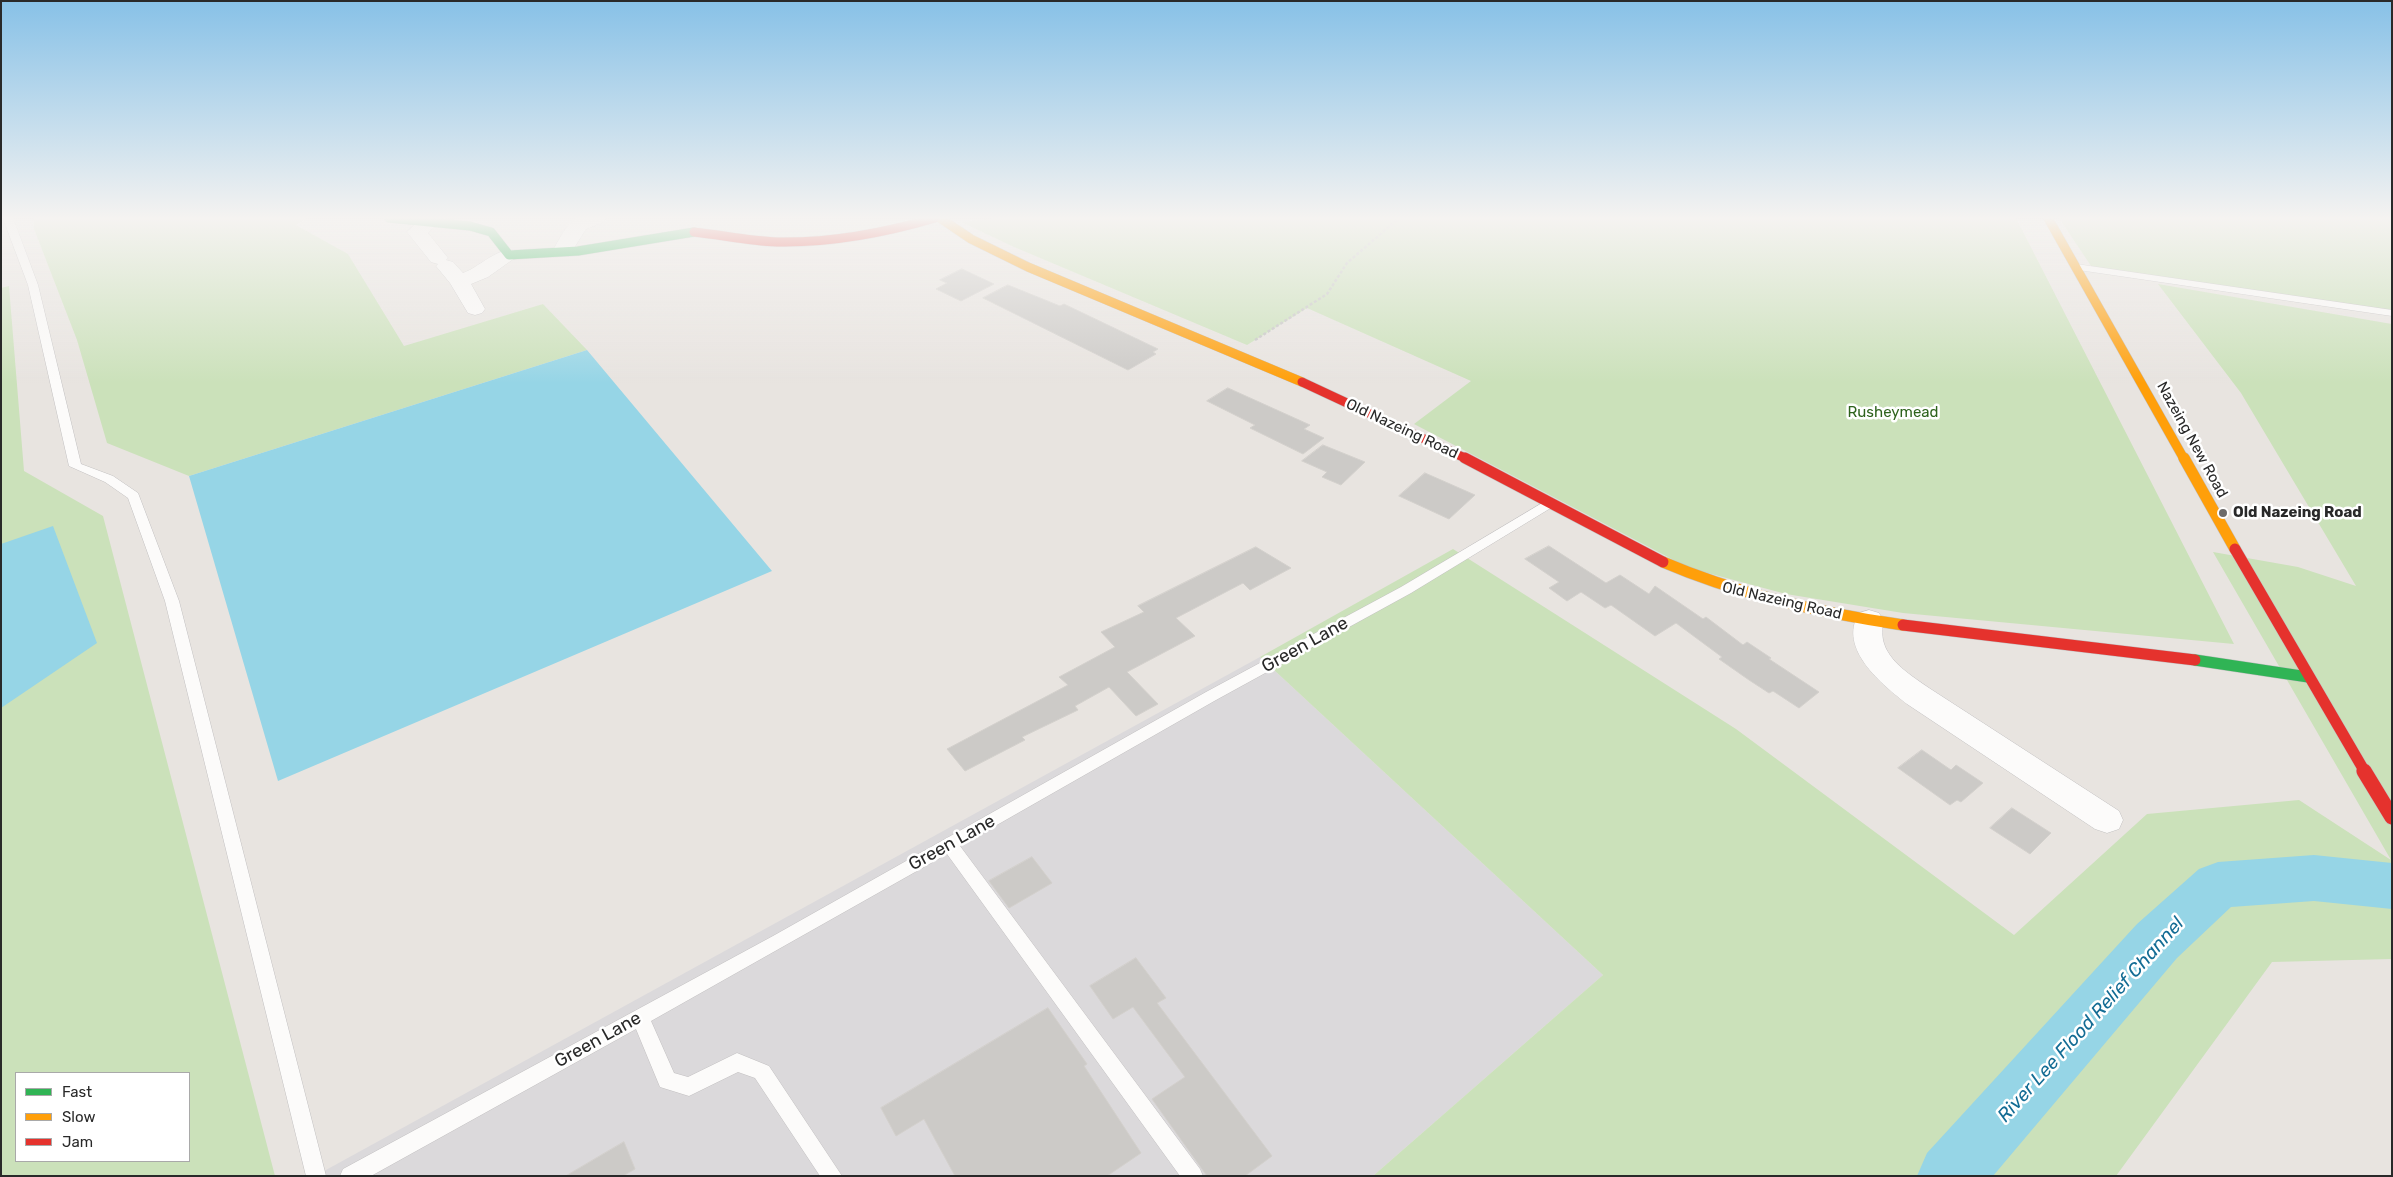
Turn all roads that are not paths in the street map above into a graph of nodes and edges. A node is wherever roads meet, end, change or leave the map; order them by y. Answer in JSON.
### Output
{"nodes":[{"id":1,"x":28,"y":273,"type":"edge"},
{"id":2,"x":451,"y":273,"type":"edge"},
{"id":3,"x":1045,"y":273,"type":"edge"},
{"id":4,"x":2079,"y":273,"type":"edge"},
{"id":5,"x":2117,"y":273,"type":"edge"},
{"id":6,"x":475,"y":309,"type":"dead end"},
{"id":7,"x":2392,"y":313,"type":"edge"},
{"id":8,"x":1550,"y":503,"type":"junction"},
{"id":9,"x":1869,"y":620,"type":"junction"},
{"id":10,"x":2308,"y":677,"type":"junction"},
{"id":11,"x":2392,"y":817,"type":"edge"},
{"id":12,"x":2107,"y":820,"type":"dead end"},
{"id":13,"x":950,"y":844,"type":"junction"},
{"id":14,"x":640,"y":1017,"type":"junction"},
{"id":15,"x":316,"y":1176,"type":"edge"},
{"id":16,"x":350,"y":1176,"type":"edge"},
{"id":17,"x":832,"y":1176,"type":"edge"},
{"id":18,"x":1193,"y":1176,"type":"edge"}],
"edges":[{"from":1,"to":15,"type":"lane"},
{"from":2,"to":6,"type":"street"},
{"from":3,"to":8,"type":"street","name":"Old Nazeing Road"},
{"from":4,"to":10,"type":"street","name":"Nazeing New Road"},
{"from":5,"to":7,"type":"lane"},
{"from":8,"to":9,"type":"street","name":"Old Nazeing Road"},
{"from":8,"to":13,"type":"lane","name":"Green Lane"},
{"from":9,"to":10,"type":"street","name":"Old Nazeing Road"},
{"from":9,"to":12,"type":"street"},
{"from":10,"to":11,"type":"street","name":"Nazeing New Road"},
{"from":13,"to":14,"type":"lane","name":"Green Lane"},
{"from":13,"to":18,"type":"lane"},
{"from":14,"to":16,"type":"lane","name":"Green Lane"},
{"from":14,"to":17,"type":"lane"}]}
